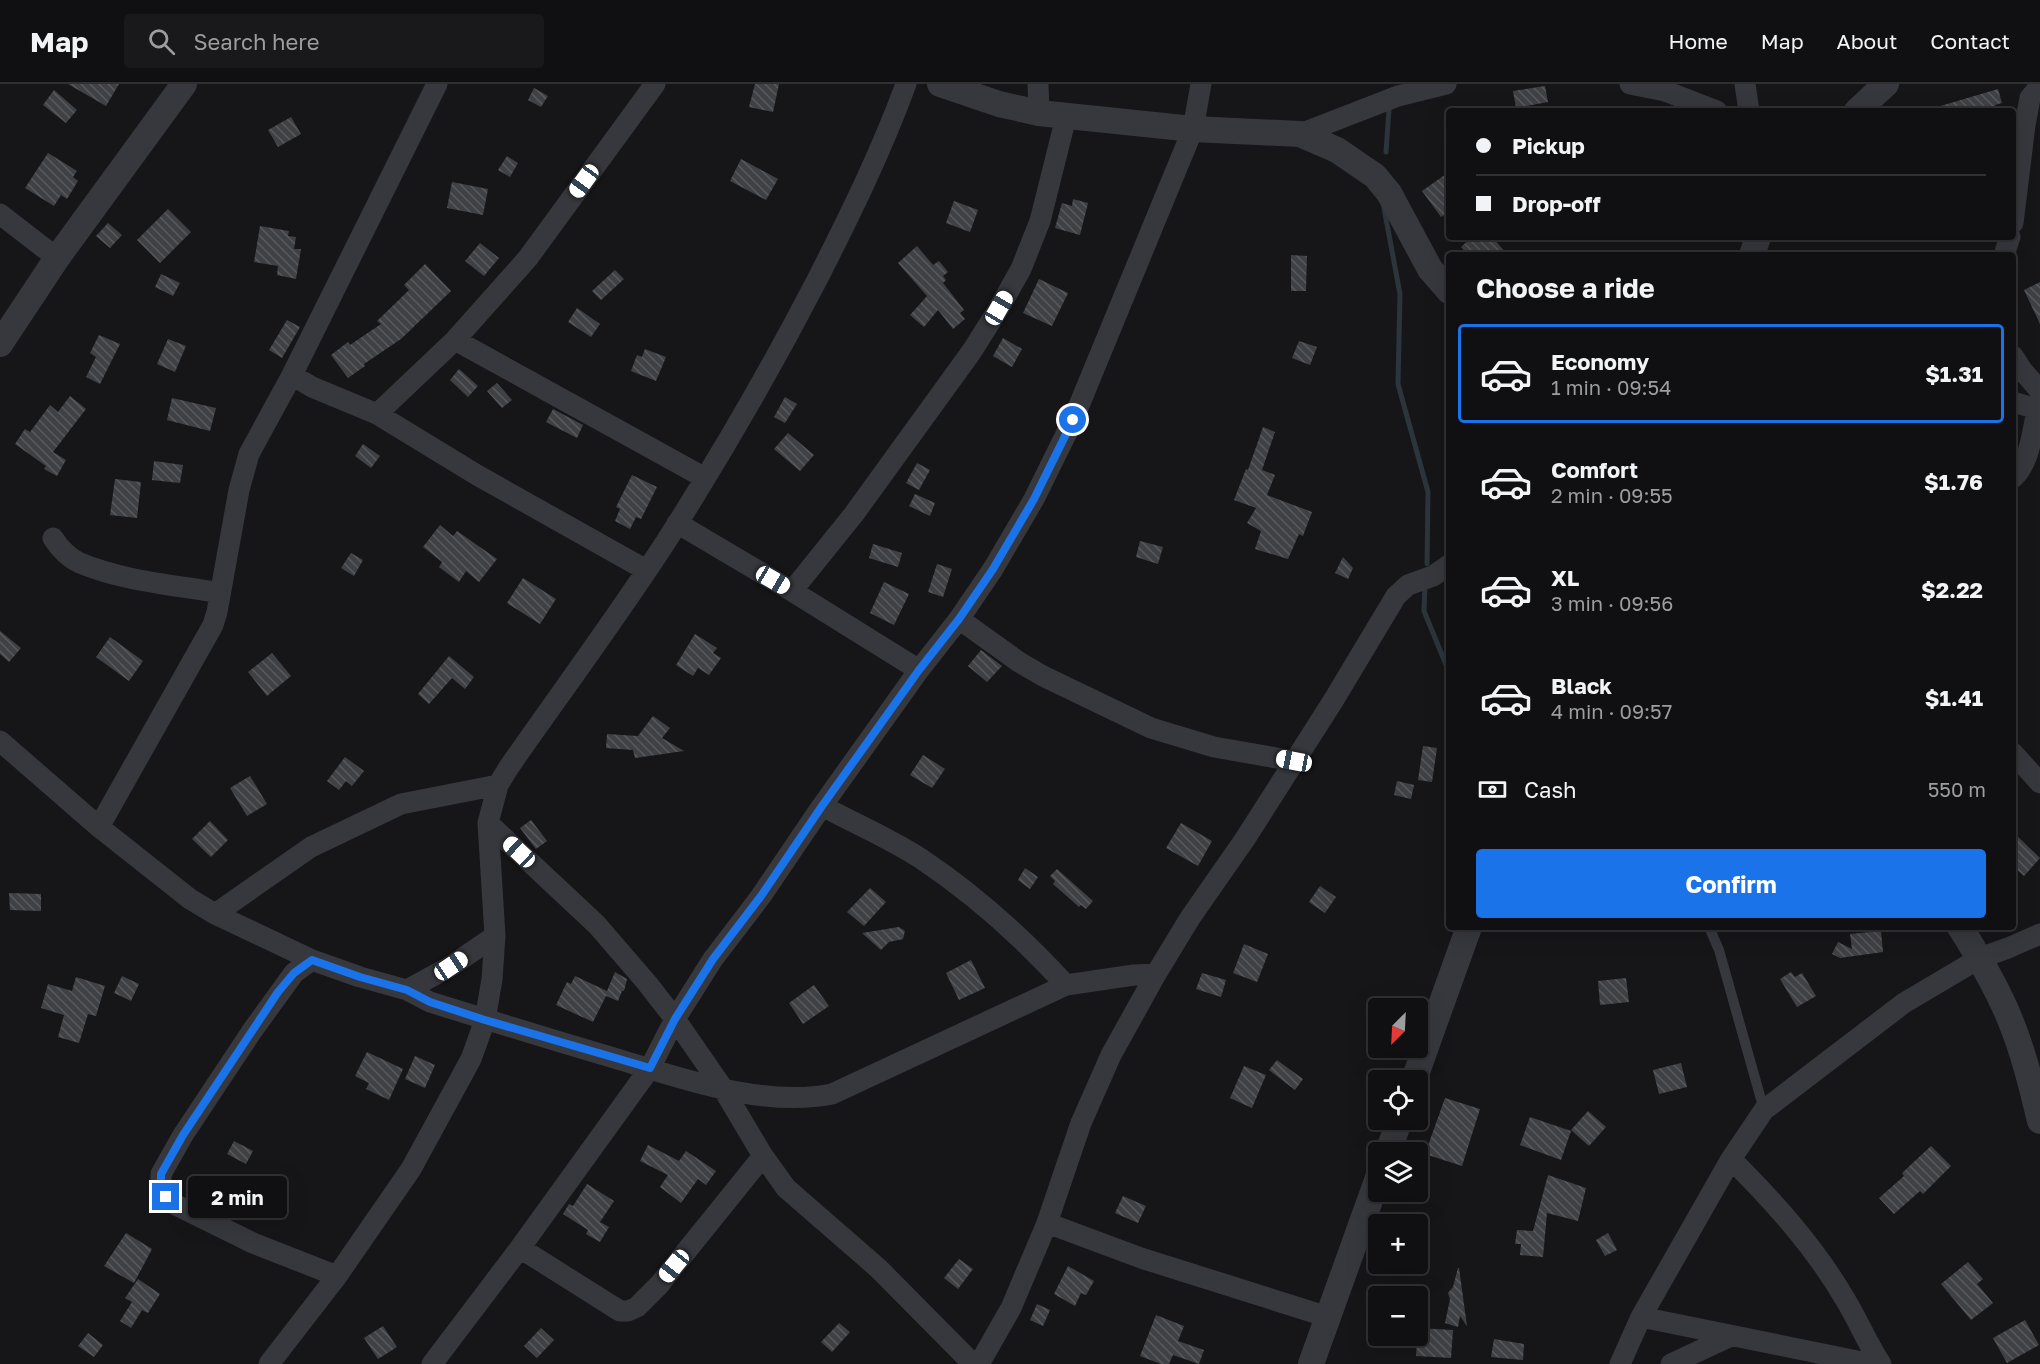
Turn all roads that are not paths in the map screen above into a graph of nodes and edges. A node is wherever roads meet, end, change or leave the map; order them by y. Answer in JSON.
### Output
{"nodes":[{"id":1,"x":184,"y":84,"type":"edge"},
{"id":2,"x":437,"y":84,"type":"edge"},
{"id":3,"x":654,"y":84,"type":"edge"},
{"id":4,"x":906,"y":84,"type":"edge"},
{"id":5,"x":940,"y":84,"type":"edge"},
{"id":6,"x":1038,"y":84,"type":"edge"},
{"id":7,"x":1201,"y":84,"type":"edge"},
{"id":8,"x":1446,"y":84,"type":"edge"},
{"id":9,"x":1630,"y":84,"type":"edge"},
{"id":10,"x":1745,"y":84,"type":"edge"},
{"id":11,"x":1886,"y":84,"type":"edge"},
{"id":12,"x":2040,"y":86,"type":"edge"},
{"id":13,"x":1709,"y":108,"type":"edge"},
{"id":14,"x":1749,"y":108,"type":"edge"},
{"id":15,"x":1860,"y":108,"type":"edge"},
{"id":16,"x":1039,"y":113,"type":"junction"},
{"id":17,"x":1066,"y":117,"type":"junction"},
{"id":18,"x":1193,"y":129,"type":"junction"},
{"id":19,"x":1300,"y":134,"type":"junction"},
{"id":20,"x":2016,"y":198,"type":"edge"},
{"id":21,"x":0,"y":213,"type":"edge"},
{"id":22,"x":57,"y":258,"type":"junction"},
{"id":23,"x":1446,"y":288,"type":"edge"},
{"id":24,"x":455,"y":340,"type":"junction"},
{"id":25,"x":0,"y":344,"type":"edge"},
{"id":26,"x":2016,"y":361,"type":"edge"},
{"id":27,"x":292,"y":375,"type":"junction"},
{"id":28,"x":2039,"y":401,"type":"edge"},
{"id":29,"x":2016,"y":402,"type":"edge"},
{"id":30,"x":377,"y":414,"type":"junction"},
{"id":31,"x":2016,"y":475,"type":"edge"},
{"id":32,"x":705,"y":478,"type":"junction"},
{"id":33,"x":677,"y":524,"type":"junction"},
{"id":34,"x":54,"y":538,"type":"dead end"},
{"id":35,"x":1446,"y":567,"type":"edge"},
{"id":36,"x":646,"y":570,"type":"junction"},
{"id":37,"x":792,"y":591,"type":"junction"},
{"id":38,"x":220,"y":593,"type":"junction"},
{"id":39,"x":959,"y":619,"type":"junction"},
{"id":40,"x":919,"y":670,"type":"junction"},
{"id":41,"x":0,"y":741,"type":"edge"},
{"id":42,"x":2016,"y":756,"type":"edge"},
{"id":43,"x":1294,"y":761,"type":"junction"},
{"id":44,"x":2040,"y":783,"type":"edge"},
{"id":45,"x":498,"y":785,"type":"junction"},
{"id":46,"x":822,"y":806,"type":"junction"},
{"id":47,"x":488,"y":823,"type":"junction"},
{"id":48,"x":99,"y":827,"type":"junction"},
{"id":49,"x":215,"y":914,"type":"junction"},
{"id":50,"x":1468,"y":930,"type":"edge"},
{"id":51,"x":1710,"y":930,"type":"edge"},
{"id":52,"x":1962,"y":930,"type":"edge"},
{"id":53,"x":2040,"y":934,"type":"edge"},
{"id":54,"x":495,"y":936,"type":"junction"},
{"id":55,"x":1980,"y":958,"type":"junction"},
{"id":56,"x":312,"y":960,"type":"junction"},
{"id":57,"x":1156,"y":974,"type":"junction"},
{"id":58,"x":1066,"y":985,"type":"junction"},
{"id":59,"x":407,"y":990,"type":"junction"},
{"id":60,"x":675,"y":1019,"type":"junction"},
{"id":61,"x":485,"y":1020,"type":"junction"},
{"id":62,"x":650,"y":1068,"type":"junction"},
{"id":63,"x":1418,"y":1070,"type":"edge"},
{"id":64,"x":722,"y":1087,"type":"junction"},
{"id":65,"x":1764,"y":1110,"type":"junction"},
{"id":66,"x":2040,"y":1121,"type":"edge"},
{"id":67,"x":763,"y":1156,"type":"junction"},
{"id":68,"x":1731,"y":1159,"type":"junction"},
{"id":69,"x":1369,"y":1202,"type":"edge"},
{"id":70,"x":1047,"y":1223,"type":"junction"},
{"id":71,"x":520,"y":1248,"type":"junction"},
{"id":72,"x":337,"y":1276,"type":"junction"},
{"id":73,"x":1328,"y":1317,"type":"junction"},
{"id":74,"x":1641,"y":1317,"type":"junction"},
{"id":75,"x":1731,"y":1336,"type":"junction"},
{"id":76,"x":269,"y":1364,"type":"edge"},
{"id":77,"x":432,"y":1364,"type":"edge"},
{"id":78,"x":973,"y":1364,"type":"edge"},
{"id":79,"x":979,"y":1364,"type":"edge"},
{"id":80,"x":1311,"y":1364,"type":"edge"},
{"id":81,"x":1620,"y":1364,"type":"edge"},
{"id":82,"x":1671,"y":1364,"type":"edge"},
{"id":83,"x":1872,"y":1364,"type":"edge"},
{"id":84,"x":1881,"y":1364,"type":"edge"}],
"edges":[{"from":1,"to":22,"type":"street"},
{"from":2,"to":27,"type":"street"},
{"from":3,"to":24,"type":"street"},
{"from":4,"to":32,"type":"street"},
{"from":5,"to":16,"type":"street"},
{"from":6,"to":16,"type":"street"},
{"from":7,"to":18,"type":"street"},
{"from":8,"to":19,"type":"street"},
{"from":9,"to":13,"type":"street"},
{"from":10,"to":14,"type":"street"},
{"from":11,"to":15,"type":"street"},
{"from":12,"to":20,"type":"street"},
{"from":16,"to":17,"type":"street"},
{"from":17,"to":18,"type":"street"},
{"from":17,"to":37,"type":"street"},
{"from":18,"to":19,"type":"street"},
{"from":18,"to":39,"type":"street"},
{"from":19,"to":23,"type":"street"},
{"from":21,"to":22,"type":"street"},
{"from":22,"to":25,"type":"street"},
{"from":24,"to":30,"type":"street"},
{"from":24,"to":32,"type":"street"},
{"from":26,"to":28,"type":"street"},
{"from":27,"to":30,"type":"street"},
{"from":27,"to":38,"type":"street"},
{"from":28,"to":29,"type":"street"},
{"from":28,"to":31,"type":"street"},
{"from":30,"to":36,"type":"street"},
{"from":32,"to":33,"type":"street"},
{"from":33,"to":36,"type":"street"},
{"from":33,"to":37,"type":"street"},
{"from":34,"to":38,"type":"street"},
{"from":35,"to":43,"type":"street"},
{"from":36,"to":45,"type":"street"},
{"from":37,"to":40,"type":"street"},
{"from":38,"to":48,"type":"street"},
{"from":39,"to":40,"type":"street"},
{"from":39,"to":43,"type":"street"},
{"from":40,"to":46,"type":"street"},
{"from":41,"to":48,"type":"street"},
{"from":42,"to":44,"type":"street"},
{"from":43,"to":57,"type":"street"},
{"from":45,"to":47,"type":"street"},
{"from":45,"to":49,"type":"street"},
{"from":46,"to":58,"type":"street"},
{"from":46,"to":60,"type":"street"},
{"from":47,"to":54,"type":"street"},
{"from":47,"to":60,"type":"street"},
{"from":48,"to":49,"type":"street"},
{"from":49,"to":56,"type":"street"},
{"from":50,"to":63,"type":"street"},
{"from":51,"to":65,"type":"lane"},
{"from":52,"to":55,"type":"street"},
{"from":53,"to":55,"type":"street"},
{"from":54,"to":59,"type":"street"},
{"from":54,"to":61,"type":"street"},
{"from":55,"to":65,"type":"street"},
{"from":55,"to":66,"type":"street"},
{"from":56,"to":59,"type":"street"},
{"from":56,"to":72,"type":"street"},
{"from":57,"to":58,"type":"street"},
{"from":57,"to":70,"type":"street"},
{"from":58,"to":64,"type":"street"},
{"from":59,"to":61,"type":"street"},
{"from":60,"to":62,"type":"street"},
{"from":60,"to":64,"type":"street"},
{"from":61,"to":62,"type":"street"},
{"from":61,"to":72,"type":"street"},
{"from":62,"to":64,"type":"street"},
{"from":62,"to":71,"type":"street"},
{"from":64,"to":67,"type":"street"},
{"from":65,"to":68,"type":"street"},
{"from":67,"to":71,"type":"street"},
{"from":67,"to":78,"type":"street"},
{"from":68,"to":74,"type":"street"},
{"from":68,"to":84,"type":"street"},
{"from":69,"to":73,"type":"street"},
{"from":70,"to":73,"type":"street"},
{"from":70,"to":79,"type":"street"},
{"from":71,"to":77,"type":"street"},
{"from":72,"to":76,"type":"street"},
{"from":73,"to":80,"type":"street"},
{"from":74,"to":75,"type":"street"},
{"from":74,"to":81,"type":"street"},
{"from":75,"to":82,"type":"street"},
{"from":75,"to":83,"type":"street"}]}
